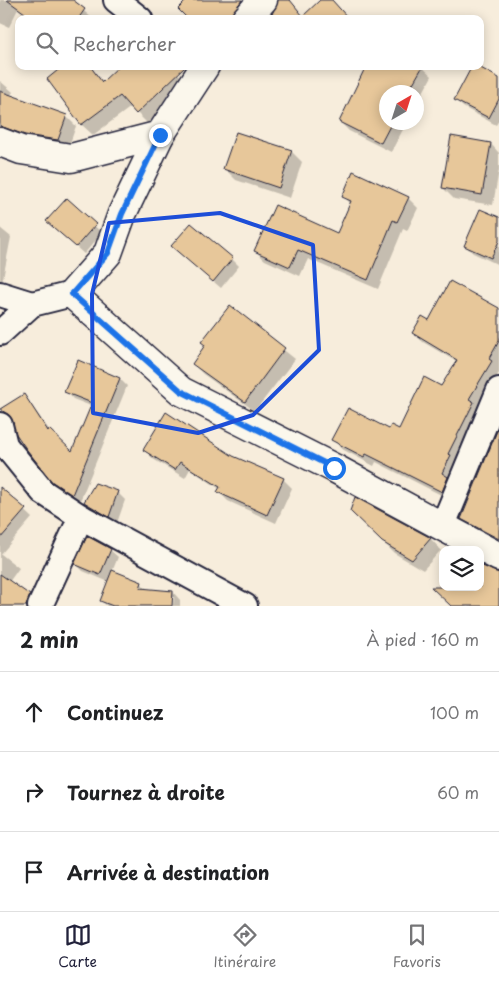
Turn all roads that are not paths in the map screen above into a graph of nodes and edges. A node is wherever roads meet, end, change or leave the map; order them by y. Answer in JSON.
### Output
{"nodes":[{"id":1,"x":116,"y":0,"type":"edge"},
{"id":2,"x":263,"y":0,"type":"edge"},
{"id":3,"x":135,"y":15,"type":"edge"},
{"id":4,"x":250,"y":15,"type":"edge"},
{"id":5,"x":201,"y":70,"type":"edge"},
{"id":6,"x":160,"y":135,"type":"junction"},
{"id":7,"x":0,"y":142,"type":"edge"},
{"id":8,"x":0,"y":294,"type":"edge"},
{"id":9,"x":72,"y":294,"type":"junction"},
{"id":10,"x":32,"y":304,"type":"junction"},
{"id":11,"x":0,"y":333,"type":"edge"},
{"id":12,"x":499,"y":390,"type":"edge"},
{"id":13,"x":0,"y":425,"type":"edge"},
{"id":14,"x":81,"y":516,"type":"junction"},
{"id":15,"x":443,"y":525,"type":"junction"},
{"id":16,"x":499,"y":557,"type":"edge"},
{"id":17,"x":40,"y":606,"type":"edge"},
{"id":18,"x":245,"y":606,"type":"edge"}],
"edges":[{"from":1,"to":3,"type":"street"},
{"from":2,"to":4,"type":"street"},
{"from":5,"to":6,"type":"street"},
{"from":6,"to":7,"type":"street"},
{"from":6,"to":9,"type":"street"},
{"from":8,"to":10,"type":"street"},
{"from":9,"to":10,"type":"street"},
{"from":9,"to":15,"type":"street"},
{"from":10,"to":11,"type":"street"},
{"from":12,"to":15,"type":"street"},
{"from":13,"to":14,"type":"street"},
{"from":14,"to":17,"type":"street"},
{"from":14,"to":18,"type":"street"},
{"from":15,"to":16,"type":"street"}]}
